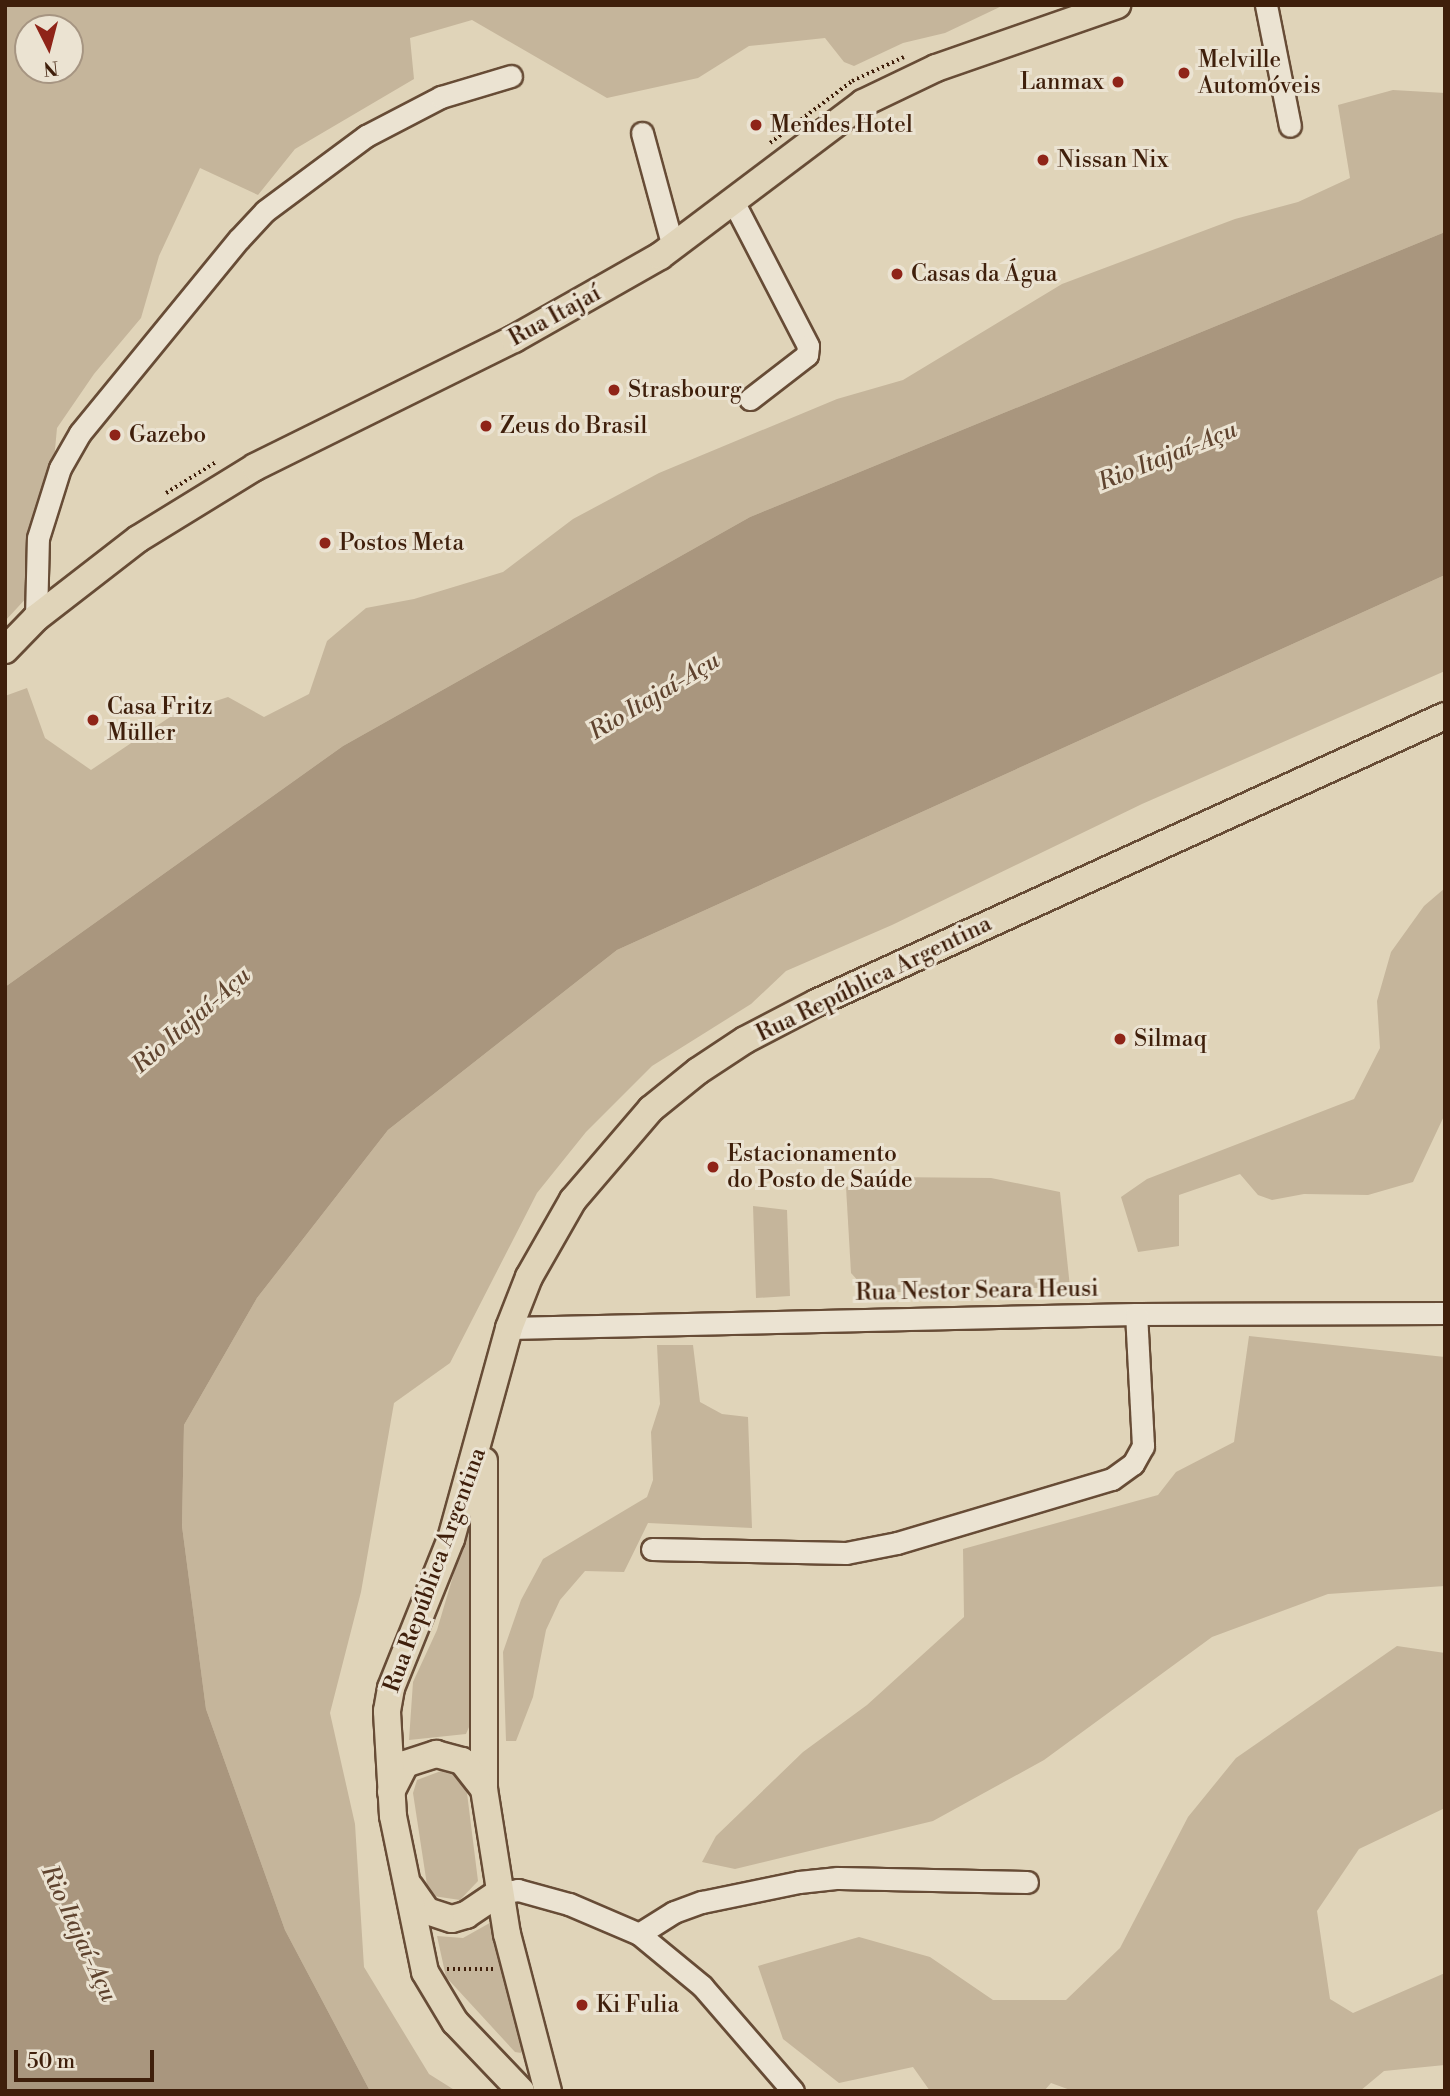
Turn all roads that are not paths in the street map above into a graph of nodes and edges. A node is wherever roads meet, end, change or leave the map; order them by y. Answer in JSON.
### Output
{"nodes":[{"id":1,"x":1117,"y":5,"type":"edge"},
{"id":2,"x":1266,"y":5,"type":"edge"},
{"id":3,"x":511,"y":76,"type":"dead end"},
{"id":4,"x":1290,"y":126,"type":"dead end"},
{"id":5,"x":642,"y":134,"type":"dead end"},
{"id":6,"x":734,"y":203,"type":"junction"},
{"id":7,"x":673,"y":247,"type":"junction"},
{"id":8,"x":750,"y":399,"type":"dead end"},
{"id":9,"x":36,"y":618,"type":"junction"},
{"id":10,"x":5,"y":650,"type":"edge"},
{"id":11,"x":1445,"y":716,"type":"edge"},
{"id":12,"x":1445,"y":1313,"type":"edge"},
{"id":13,"x":1136,"y":1314,"type":"junction"},
{"id":14,"x":509,"y":1328,"type":"junction"},
{"id":15,"x":484,"y":1431,"type":"junction"},
{"id":16,"x":652,"y":1549,"type":"dead end"},
{"id":17,"x":484,"y":1789,"type":"junction"},
{"id":18,"x":391,"y":1792,"type":"junction"},
{"id":19,"x":403,"y":1875,"type":"junction"},
{"id":20,"x":1027,"y":1882,"type":"dead end"},
{"id":21,"x":499,"y":1893,"type":"junction"},
{"id":22,"x":639,"y":1934,"type":"junction"},
{"id":23,"x":521,"y":2091,"type":"edge"},
{"id":24,"x":548,"y":2091,"type":"edge"},
{"id":25,"x":793,"y":2091,"type":"edge"}],
"edges":[{"from":1,"to":6,"type":"main road","name":"Rua Itajaí"},
{"from":2,"to":4,"type":"street"},
{"from":3,"to":9,"type":"street"},
{"from":5,"to":7,"type":"street"},
{"from":6,"to":7,"type":"main road","name":"Rua Itajaí"},
{"from":6,"to":8,"type":"street"},
{"from":7,"to":9,"type":"main road","name":"Rua Itajaí"},
{"from":9,"to":10,"type":"main road","name":"Rua Itajaí"},
{"from":11,"to":14,"type":"main road","name":"Rua República Argentina"},
{"from":12,"to":13,"type":"street","name":"Rua Nestor Seara Heusi"},
{"from":13,"to":14,"type":"street","name":"Rua Nestor Seara Heusi"},
{"from":13,"to":16,"type":"street"},
{"from":14,"to":15,"type":"main road","name":"Rua República Argentina"},
{"from":15,"to":17,"type":"main road","name":"Rua República Argentina"},
{"from":15,"to":18,"type":"main road","name":"Rua República Argentina"},
{"from":17,"to":18,"type":"main road"},
{"from":17,"to":21,"type":"main road","name":"Rua República Argentina"},
{"from":18,"to":19,"type":"main road","name":"Rua República Argentina"},
{"from":19,"to":21,"type":"main road"},
{"from":19,"to":23,"type":"main road","name":"Rua República Argentina"},
{"from":20,"to":22,"type":"street"},
{"from":21,"to":22,"type":"street"},
{"from":21,"to":24,"type":"main road","name":"Rua República Argentina"},
{"from":22,"to":25,"type":"street"}]}
